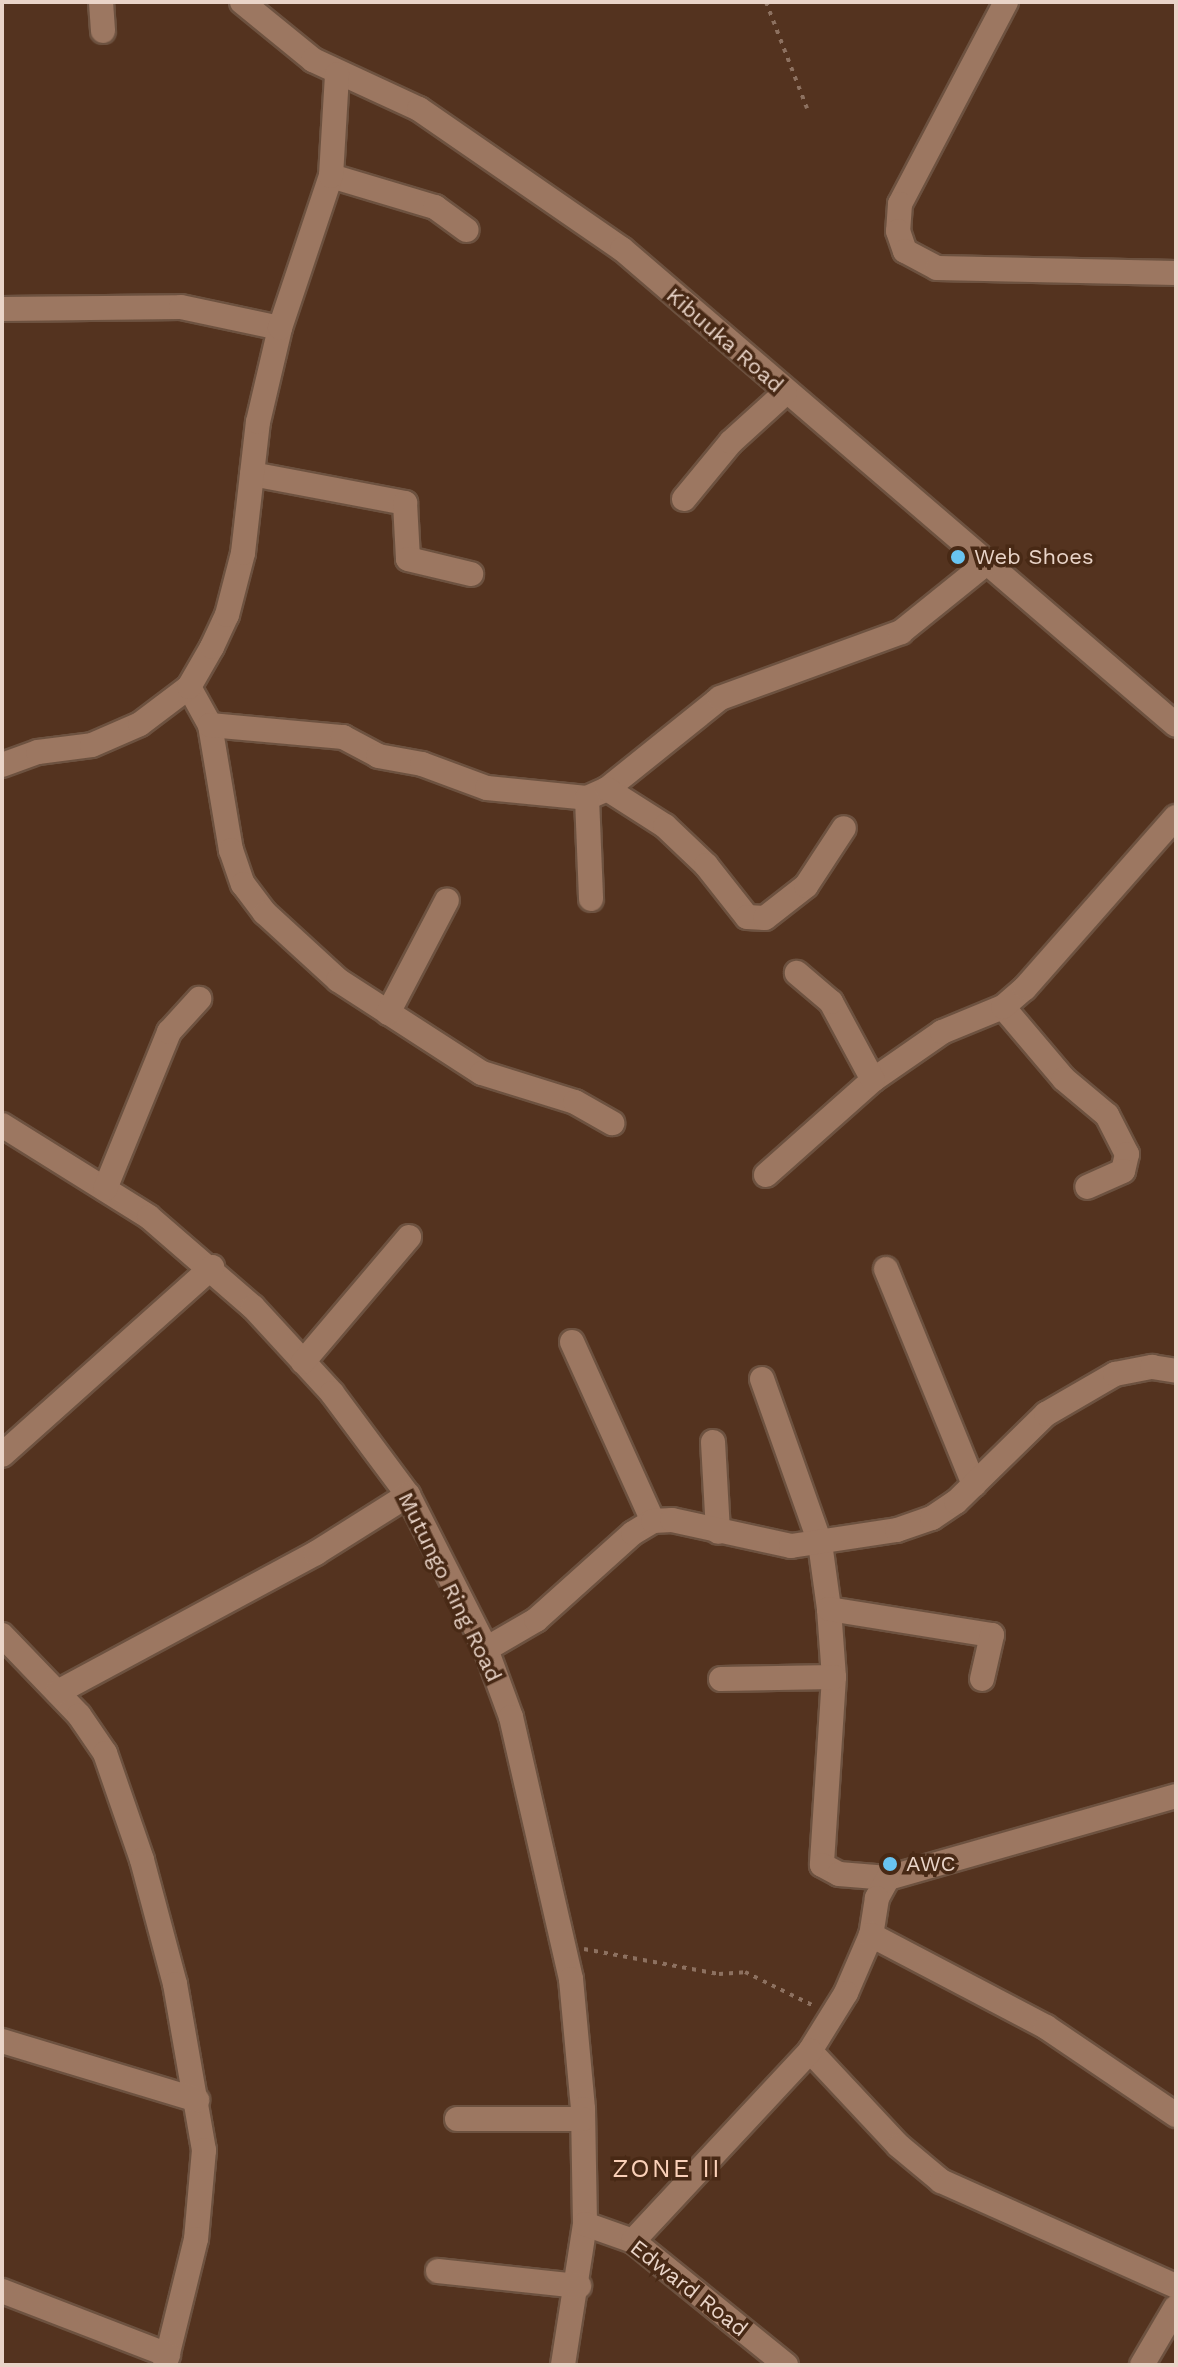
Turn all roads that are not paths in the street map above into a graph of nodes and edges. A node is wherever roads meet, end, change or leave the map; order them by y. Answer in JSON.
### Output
{"nodes":[{"id":1,"x":101,"y":2,"type":"edge"},
{"id":2,"x":242,"y":2,"type":"edge"},
{"id":3,"x":1006,"y":2,"type":"edge"},
{"id":4,"x":268,"y":12,"type":"edge"},
{"id":5,"x":103,"y":31,"type":"dead end"},
{"id":6,"x":337,"y":74,"type":"junction"},
{"id":7,"x":331,"y":176,"type":"junction"},
{"id":8,"x":467,"y":230,"type":"dead end"},
{"id":9,"x":1176,"y":273,"type":"edge"},
{"id":10,"x":2,"y":309,"type":"edge"},
{"id":11,"x":280,"y":328,"type":"junction"},
{"id":12,"x":785,"y":393,"type":"junction"},
{"id":13,"x":252,"y":474,"type":"junction"},
{"id":14,"x":684,"y":499,"type":"dead end"},
{"id":15,"x":989,"y":561,"type":"junction"},
{"id":16,"x":471,"y":574,"type":"dead end"},
{"id":17,"x":189,"y":687,"type":"junction"},
{"id":18,"x":210,"y":725,"type":"junction"},
{"id":19,"x":1176,"y":725,"type":"edge"},
{"id":20,"x":2,"y":765,"type":"edge"},
{"id":21,"x":597,"y":794,"type":"junction"},
{"id":22,"x":1176,"y":817,"type":"edge"},
{"id":23,"x":844,"y":828,"type":"dead end"},
{"id":24,"x":591,"y":899,"type":"dead end"},
{"id":25,"x":447,"y":900,"type":"dead end"},
{"id":26,"x":797,"y":973,"type":"dead end"},
{"id":27,"x":199,"y":999,"type":"dead end"},
{"id":28,"x":1003,"y":1007,"type":"junction"},
{"id":29,"x":388,"y":1013,"type":"junction"},
{"id":30,"x":873,"y":1080,"type":"junction"},
{"id":31,"x":612,"y":1123,"type":"dead end"},
{"id":32,"x":2,"y":1125,"type":"edge"},
{"id":33,"x":766,"y":1175,"type":"dead end"},
{"id":34,"x":1087,"y":1187,"type":"dead end"},
{"id":35,"x":105,"y":1189,"type":"junction"},
{"id":36,"x":409,"y":1237,"type":"dead end"},
{"id":37,"x":212,"y":1267,"type":"junction"},
{"id":38,"x":886,"y":1269,"type":"dead end"},
{"id":39,"x":572,"y":1342,"type":"dead end"},
{"id":40,"x":303,"y":1362,"type":"junction"},
{"id":41,"x":1176,"y":1371,"type":"edge"},
{"id":42,"x":762,"y":1379,"type":"dead end"},
{"id":43,"x":713,"y":1442,"type":"dead end"},
{"id":44,"x":2,"y":1455,"type":"edge"},
{"id":45,"x":974,"y":1485,"type":"junction"},
{"id":46,"x":408,"y":1495,"type":"junction"},
{"id":47,"x":653,"y":1521,"type":"junction"},
{"id":48,"x":718,"y":1532,"type":"junction"},
{"id":49,"x":820,"y":1543,"type":"junction"},
{"id":50,"x":829,"y":1609,"type":"junction"},
{"id":51,"x":2,"y":1635,"type":"edge"},
{"id":52,"x":486,"y":1649,"type":"junction"},
{"id":53,"x":14,"y":1661,"type":"edge"},
{"id":54,"x":834,"y":1677,"type":"junction"},
{"id":55,"x":721,"y":1679,"type":"dead end"},
{"id":56,"x":982,"y":1679,"type":"dead end"},
{"id":57,"x":58,"y":1692,"type":"junction"},
{"id":58,"x":1176,"y":1796,"type":"edge"},
{"id":59,"x":888,"y":1878,"type":"junction"},
{"id":60,"x":871,"y":1935,"type":"junction"},
{"id":61,"x":2,"y":2041,"type":"edge"},
{"id":62,"x":810,"y":2051,"type":"junction"},
{"id":63,"x":197,"y":2100,"type":"junction"},
{"id":64,"x":1176,"y":2115,"type":"edge"},
{"id":65,"x":457,"y":2119,"type":"dead end"},
{"id":66,"x":583,"y":2119,"type":"junction"},
{"id":67,"x":585,"y":2224,"type":"junction"},
{"id":68,"x":633,"y":2241,"type":"junction"},
{"id":69,"x":438,"y":2271,"type":"dead end"},
{"id":70,"x":579,"y":2286,"type":"junction"},
{"id":71,"x":1176,"y":2286,"type":"edge"},
{"id":72,"x":2,"y":2291,"type":"edge"},
{"id":73,"x":1176,"y":2307,"type":"edge"},
{"id":74,"x":166,"y":2360,"type":"edge"},
{"id":75,"x":563,"y":2365,"type":"edge"},
{"id":76,"x":786,"y":2365,"type":"edge"},
{"id":77,"x":1142,"y":2365,"type":"edge"}],
"edges":[{"from":1,"to":5,"type":"street"},
{"from":2,"to":4,"type":"street","name":"Kibuuka Road"},
{"from":3,"to":9,"type":"street"},
{"from":4,"to":6,"type":"street","name":"Kibuuka Road"},
{"from":6,"to":7,"type":"street"},
{"from":6,"to":12,"type":"street","name":"Kibuuka Road"},
{"from":7,"to":8,"type":"street"},
{"from":7,"to":11,"type":"street"},
{"from":10,"to":11,"type":"street"},
{"from":11,"to":13,"type":"street"},
{"from":12,"to":14,"type":"street"},
{"from":12,"to":15,"type":"street","name":"Kibuuka Road"},
{"from":13,"to":16,"type":"street"},
{"from":13,"to":17,"type":"street"},
{"from":15,"to":19,"type":"street","name":"Kibuuka Road"},
{"from":15,"to":21,"type":"street"},
{"from":17,"to":18,"type":"street"},
{"from":17,"to":20,"type":"street"},
{"from":18,"to":21,"type":"street"},
{"from":18,"to":29,"type":"street"},
{"from":21,"to":23,"type":"street"},
{"from":21,"to":24,"type":"street"},
{"from":22,"to":28,"type":"street"},
{"from":25,"to":29,"type":"street"},
{"from":26,"to":30,"type":"street"},
{"from":27,"to":35,"type":"street"},
{"from":28,"to":30,"type":"street"},
{"from":28,"to":34,"type":"street"},
{"from":29,"to":31,"type":"street"},
{"from":30,"to":33,"type":"street"},
{"from":32,"to":35,"type":"street","name":"Mutungo Ring Road"},
{"from":35,"to":37,"type":"street","name":"Mutungo Ring Road"},
{"from":36,"to":40,"type":"street"},
{"from":37,"to":40,"type":"street","name":"Mutungo Ring Road"},
{"from":37,"to":44,"type":"street"},
{"from":38,"to":45,"type":"street"},
{"from":39,"to":47,"type":"street"},
{"from":40,"to":46,"type":"street","name":"Mutungo Ring Road"},
{"from":41,"to":45,"type":"street"},
{"from":42,"to":49,"type":"street"},
{"from":43,"to":48,"type":"street"},
{"from":45,"to":49,"type":"street"},
{"from":46,"to":52,"type":"street","name":"Mutungo Ring Road"},
{"from":46,"to":57,"type":"street"},
{"from":47,"to":48,"type":"street"},
{"from":47,"to":52,"type":"street"},
{"from":48,"to":49,"type":"street"},
{"from":49,"to":50,"type":"street"},
{"from":50,"to":54,"type":"street"},
{"from":50,"to":56,"type":"street"},
{"from":51,"to":53,"type":"street"},
{"from":52,"to":66,"type":"street","name":"Mutungo Ring Road"},
{"from":53,"to":57,"type":"street"},
{"from":54,"to":55,"type":"street"},
{"from":54,"to":59,"type":"street"},
{"from":57,"to":63,"type":"street"},
{"from":58,"to":59,"type":"street"},
{"from":59,"to":60,"type":"street"},
{"from":60,"to":62,"type":"street"},
{"from":60,"to":64,"type":"street"},
{"from":61,"to":63,"type":"street"},
{"from":62,"to":68,"type":"street"},
{"from":62,"to":71,"type":"street"},
{"from":63,"to":74,"type":"street"},
{"from":65,"to":66,"type":"street"},
{"from":66,"to":67,"type":"street","name":"Mutungo Ring Road"},
{"from":67,"to":68,"type":"street","name":"Edward Road"},
{"from":67,"to":70,"type":"street","name":"Mutungo Ring Road"},
{"from":68,"to":76,"type":"street","name":"Edward Road"},
{"from":69,"to":70,"type":"street"},
{"from":70,"to":75,"type":"street","name":"Mutungo Ring Road"},
{"from":72,"to":74,"type":"street"},
{"from":73,"to":77,"type":"street"}]}
